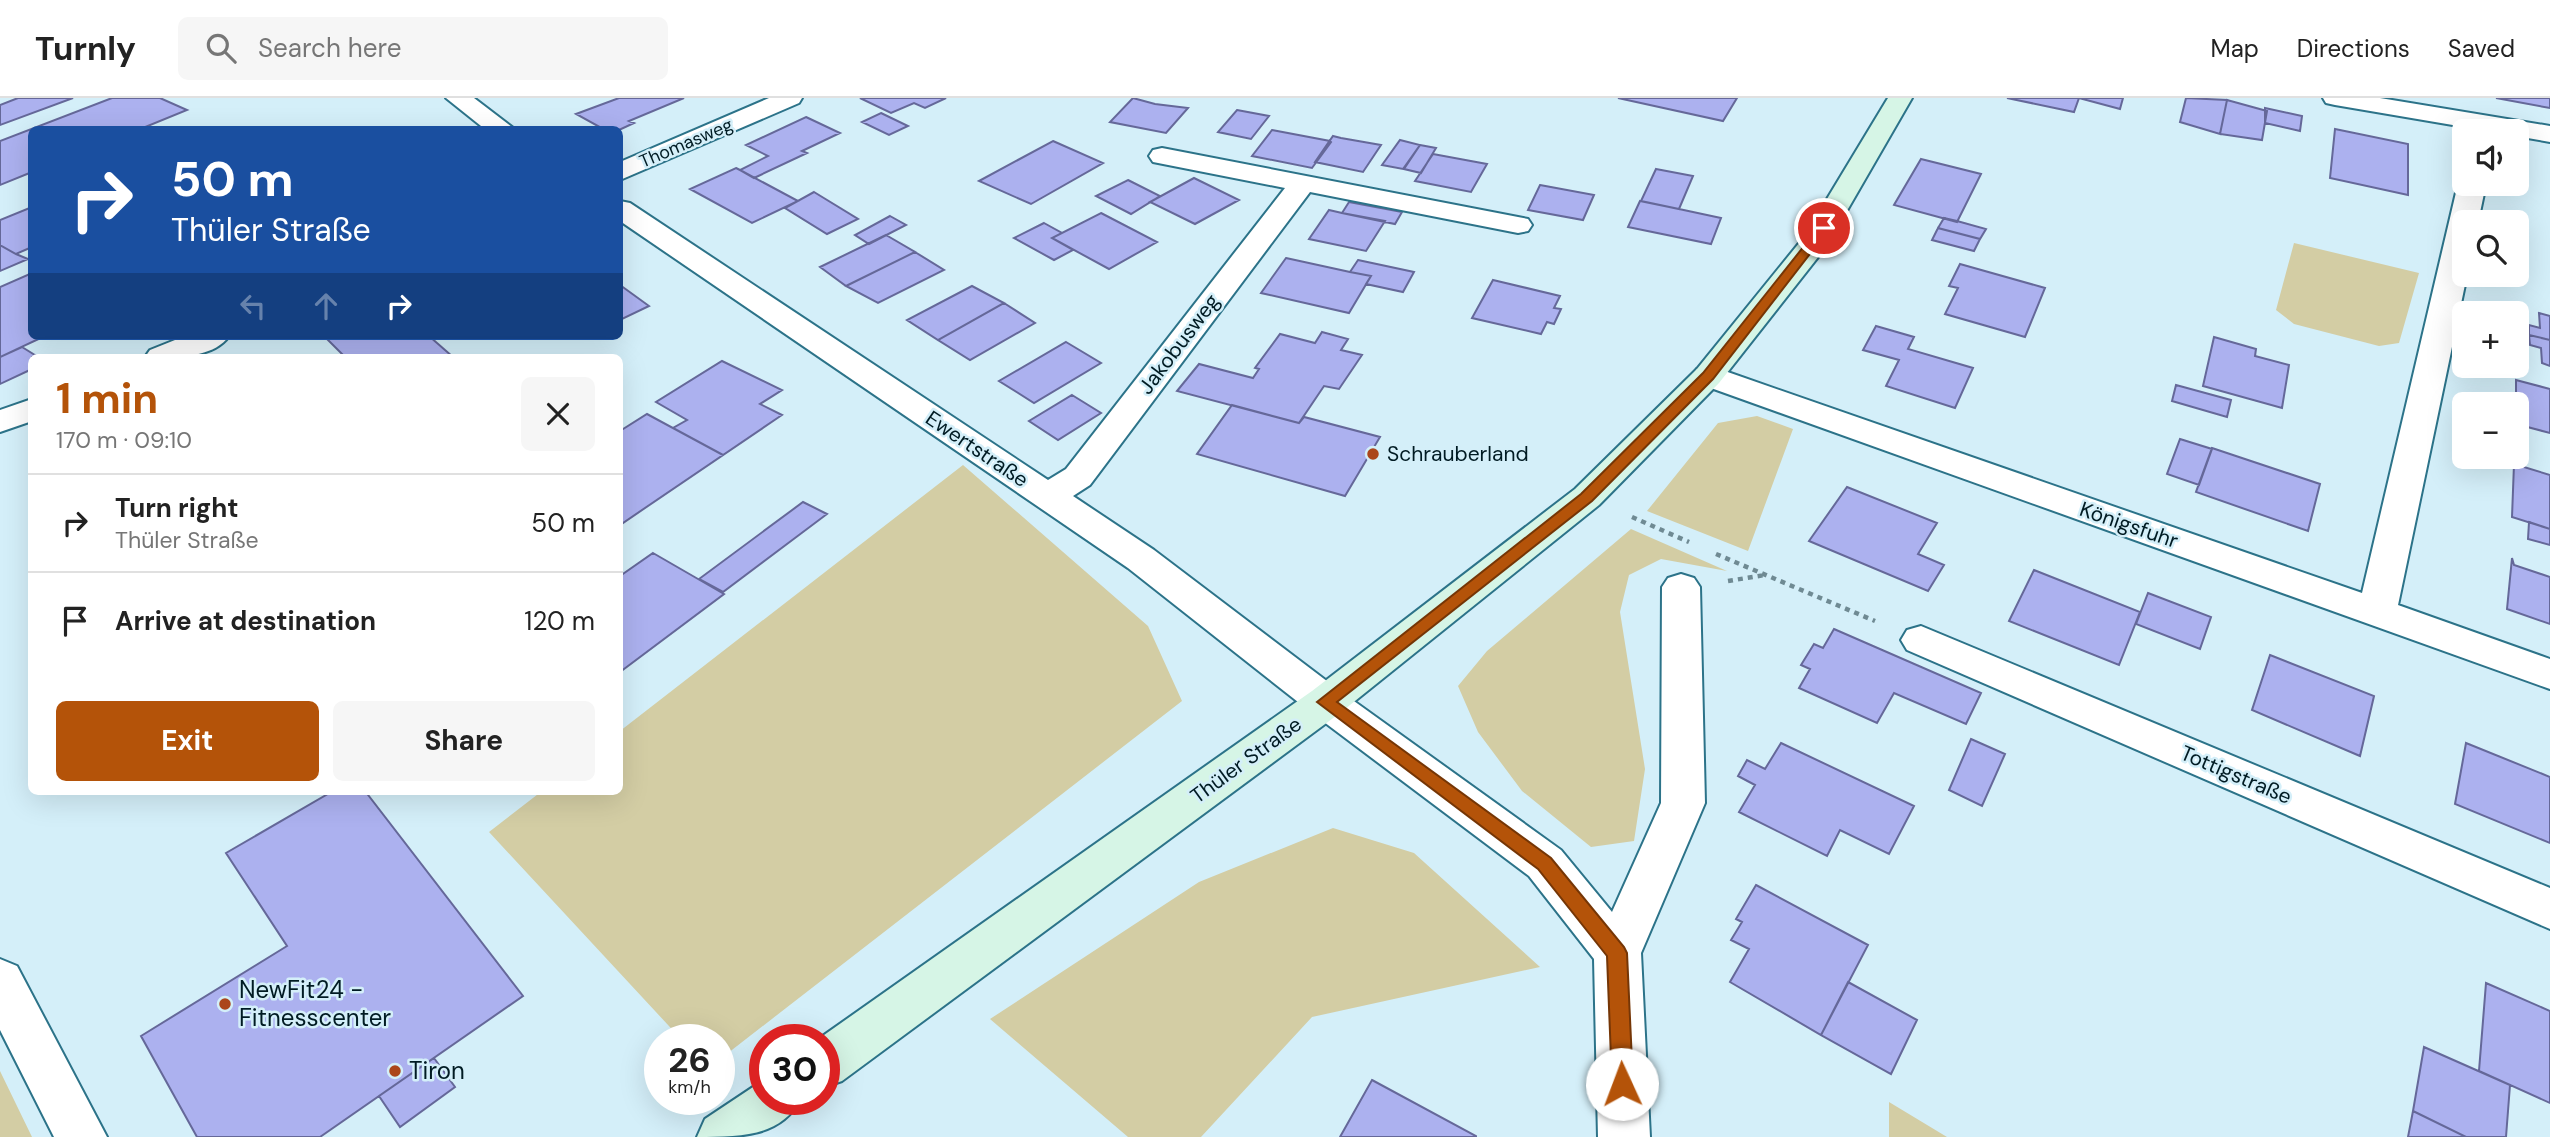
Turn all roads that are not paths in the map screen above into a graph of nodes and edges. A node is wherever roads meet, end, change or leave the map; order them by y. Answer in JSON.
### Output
{"nodes":[{"id":1,"x":458,"y":98,"type":"edge"},
{"id":2,"x":790,"y":98,"type":"edge"},
{"id":3,"x":1900,"y":98,"type":"edge"},
{"id":4,"x":2336,"y":98,"type":"edge"},
{"id":5,"x":2452,"y":121,"type":"edge"},
{"id":6,"x":497,"y":126,"type":"edge"},
{"id":7,"x":2529,"y":132,"type":"edge"},
{"id":8,"x":2550,"y":134,"type":"edge"},
{"id":9,"x":1162,"y":156,"type":"dead end"},
{"id":10,"x":623,"y":171,"type":"edge"},
{"id":11,"x":1303,"y":183,"type":"junction"},
{"id":12,"x":2469,"y":196,"type":"edge"},
{"id":13,"x":623,"y":211,"type":"edge"},
{"id":14,"x":1518,"y":225,"type":"dead end"},
{"id":15,"x":203,"y":340,"type":"edge"},
{"id":16,"x":168,"y":354,"type":"edge"},
{"id":17,"x":1708,"y":376,"type":"junction"},
{"id":18,"x":28,"y":411,"type":"edge"},
{"id":19,"x":0,"y":422,"type":"edge"},
{"id":20,"x":1047,"y":496,"type":"junction"},
{"id":21,"x":1681,"y":587,"type":"dead end"},
{"id":22,"x":2377,"y":612,"type":"junction"},
{"id":23,"x":1922,"y":640,"type":"road end"},
{"id":24,"x":2550,"y":674,"type":"edge"},
{"id":25,"x":1325,"y":702,"type":"junction"},
{"id":26,"x":2550,"y":909,"type":"edge"},
{"id":27,"x":1617,"y":953,"type":"junction"},
{"id":28,"x":0,"y":981,"type":"edge"},
{"id":29,"x":840,"y":1052,"type":"edge"},
{"id":30,"x":753,"y":1115,"type":"edge"},
{"id":31,"x":81,"y":1137,"type":"edge"},
{"id":32,"x":723,"y":1137,"type":"edge"},
{"id":33,"x":1624,"y":1137,"type":"edge"}],
"edges":[{"from":1,"to":6,"type":"street"},
{"from":2,"to":10,"type":"street","name":"Thomasweg"},
{"from":3,"to":17,"type":"main road","name":"Thüler Straße"},
{"from":4,"to":5,"type":"street"},
{"from":7,"to":8,"type":"street"},
{"from":9,"to":11,"type":"street"},
{"from":11,"to":14,"type":"street"},
{"from":11,"to":20,"type":"street","name":"Jakobusweg"},
{"from":12,"to":22,"type":"street"},
{"from":13,"to":20,"type":"street","name":"Ewertstraße"},
{"from":15,"to":16,"type":"street"},
{"from":17,"to":22,"type":"street","name":"Königsfuhr"},
{"from":17,"to":25,"type":"main road","name":"Thüler Straße"},
{"from":18,"to":19,"type":"street"},
{"from":20,"to":25,"type":"street","name":"Ewertstraße"},
{"from":21,"to":27,"type":"street"},
{"from":22,"to":24,"type":"street","name":"Königsfuhr"},
{"from":23,"to":26,"type":"street","name":"Tottigstraße"},
{"from":25,"to":27,"type":"street","name":"Ewertstraße"},
{"from":25,"to":29,"type":"main road","name":"Thüler Straße"},
{"from":27,"to":33,"type":"street"},
{"from":28,"to":31,"type":"street"},
{"from":30,"to":32,"type":"main road"}]}
